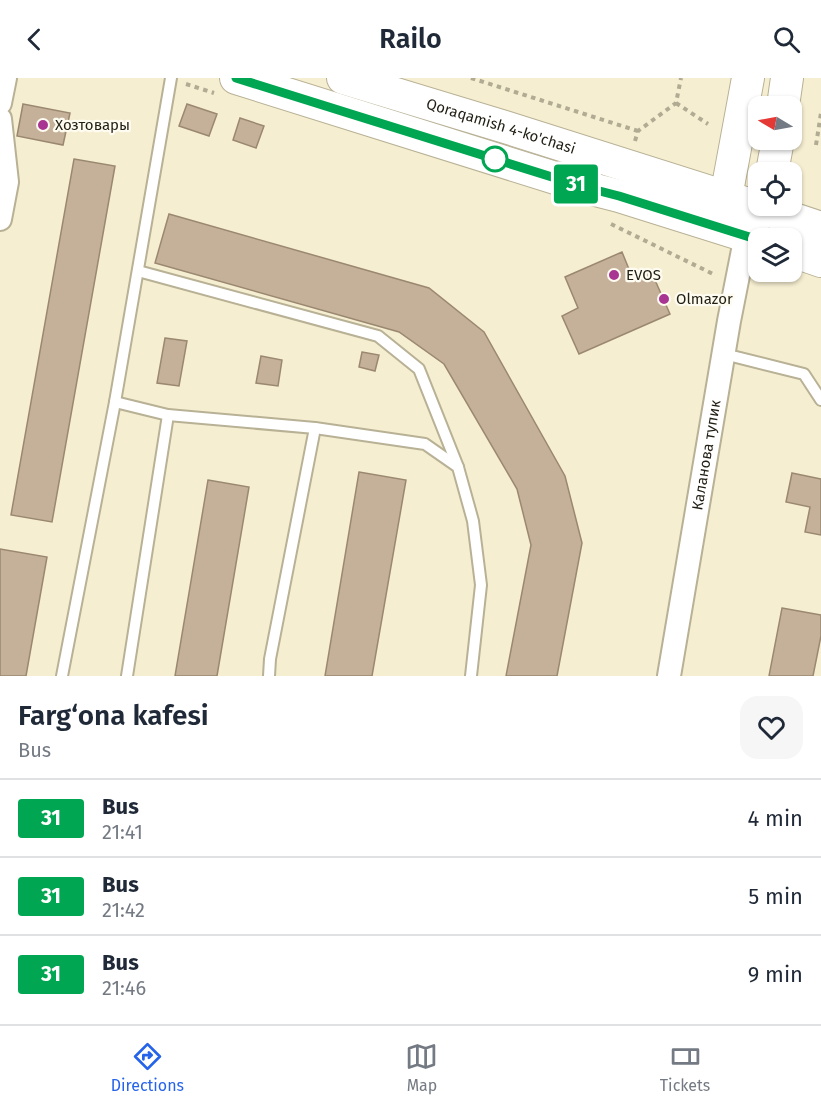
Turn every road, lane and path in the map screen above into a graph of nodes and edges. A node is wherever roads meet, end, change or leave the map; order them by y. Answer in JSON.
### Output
{"nodes":[{"id":1,"x":5,"y":78,"type":"edge"},
{"id":2,"x":171,"y":78,"type":"edge"},
{"id":3,"x":236,"y":78,"type":"edge"},
{"id":4,"x":343,"y":78,"type":"edge"},
{"id":5,"x":471,"y":78,"type":"edge"},
{"id":6,"x":681,"y":78,"type":"edge"},
{"id":7,"x":748,"y":78,"type":"edge"},
{"id":8,"x":787,"y":78,"type":"edge"},
{"id":9,"x":784,"y":96,"type":"edge"},
{"id":10,"x":0,"y":103,"type":"edge"},
{"id":11,"x":676,"y":103,"type":"junction"},
{"id":12,"x":821,"y":113,"type":"edge"},
{"id":13,"x":0,"y":119,"type":"edge"},
{"id":14,"x":708,"y":124,"type":"dead end"},
{"id":15,"x":816,"y":145,"type":"dead end"},
{"id":16,"x":726,"y":197,"type":"junction"},
{"id":17,"x":748,"y":203,"type":"edge"},
{"id":18,"x":788,"y":216,"type":"edge"},
{"id":19,"x":0,"y":219,"type":"edge"},
{"id":20,"x":821,"y":228,"type":"edge"},
{"id":21,"x":748,"y":230,"type":"edge"},
{"id":22,"x":748,"y":235,"type":"edge"},
{"id":23,"x":802,"y":254,"type":"edge"},
{"id":24,"x":748,"y":257,"type":"edge"},
{"id":25,"x":821,"y":261,"type":"edge"},
{"id":26,"x":138,"y":271,"type":"junction"},
{"id":27,"x":724,"y":354,"type":"junction"},
{"id":28,"x":821,"y":400,"type":"edge"},
{"id":29,"x":115,"y":402,"type":"junction"},
{"id":30,"x":168,"y":415,"type":"junction"},
{"id":31,"x":315,"y":428,"type":"junction"},
{"id":32,"x":458,"y":467,"type":"junction"},
{"id":33,"x":62,"y":676,"type":"edge"},
{"id":34,"x":127,"y":676,"type":"edge"},
{"id":35,"x":269,"y":676,"type":"edge"},
{"id":36,"x":471,"y":676,"type":"edge"},
{"id":37,"x":669,"y":676,"type":"edge"}],
"edges":[{"from":1,"to":10,"type":"street"},
{"from":2,"to":26,"type":"lane"},
{"from":3,"to":22,"type":"main road"},
{"from":4,"to":16,"type":"main road","name":"Qoraqamish 4-ko'chasi"},
{"from":5,"to":11,"type":"path"},
{"from":6,"to":11,"type":"path"},
{"from":7,"to":16,"type":"main road"},
{"from":8,"to":9,"type":"main road"},
{"from":11,"to":14,"type":"path"},
{"from":12,"to":15,"type":"path"},
{"from":13,"to":19,"type":"street"},
{"from":16,"to":17,"type":"main road","name":"Qoraqamish 4-ko'chasi"},
{"from":16,"to":21,"type":"main road"},
{"from":18,"to":20,"type":"main road","name":"Qoraqamish 4-ko'chasi"},
{"from":23,"to":25,"type":"main road"},
{"from":24,"to":27,"type":"street","name":"Каланова тупик"},
{"from":26,"to":29,"type":"lane"},
{"from":26,"to":32,"type":"lane"},
{"from":27,"to":28,"type":"lane"},
{"from":27,"to":37,"type":"street","name":"Каланова тупик"},
{"from":29,"to":30,"type":"lane"},
{"from":29,"to":33,"type":"lane"},
{"from":30,"to":31,"type":"lane"},
{"from":30,"to":34,"type":"lane"},
{"from":31,"to":32,"type":"lane"},
{"from":31,"to":35,"type":"lane"},
{"from":32,"to":36,"type":"lane"}]}
